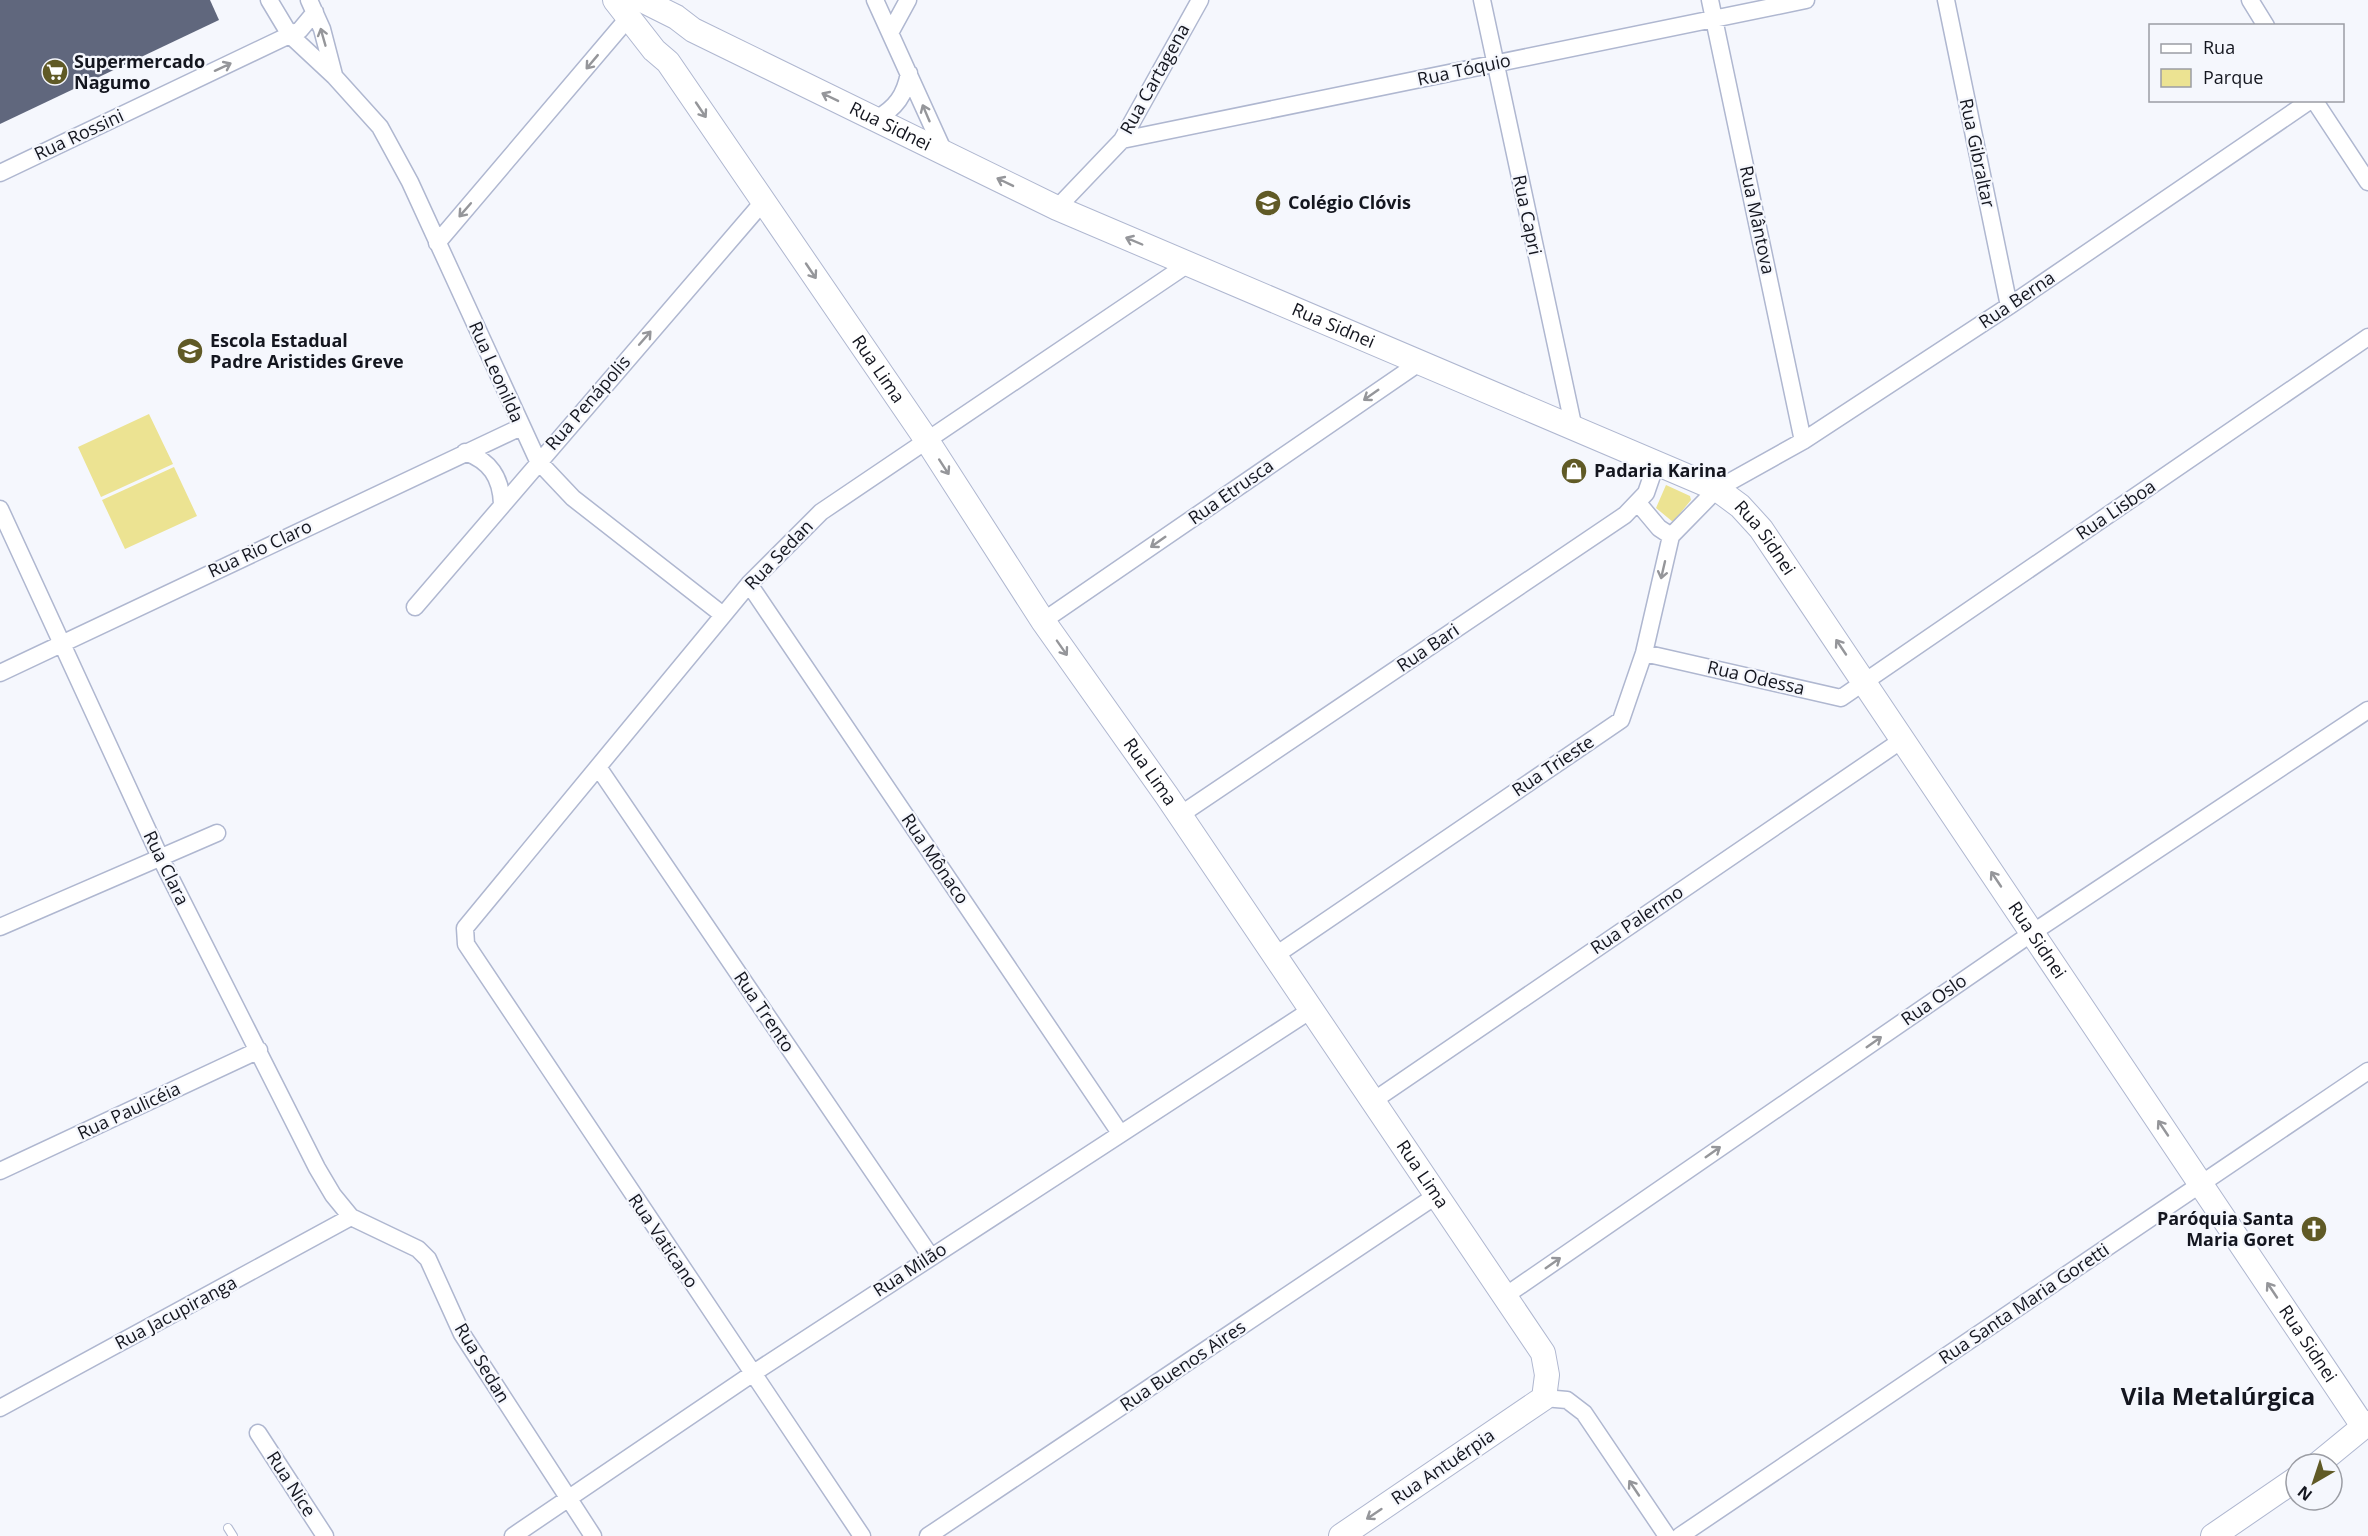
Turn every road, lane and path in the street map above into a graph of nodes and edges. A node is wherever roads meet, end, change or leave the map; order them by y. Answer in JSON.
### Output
{"nodes":[{"id":1,"x":269,"y":0,"type":"edge"},
{"id":2,"x":875,"y":0,"type":"edge"},
{"id":3,"x":908,"y":0,"type":"edge"},
{"id":4,"x":1200,"y":0,"type":"edge"},
{"id":5,"x":1482,"y":0,"type":"edge"},
{"id":6,"x":1710,"y":0,"type":"edge"},
{"id":7,"x":1806,"y":0,"type":"edge"},
{"id":8,"x":1946,"y":0,"type":"edge"},
{"id":9,"x":2250,"y":0,"type":"edge"},
{"id":10,"x":312,"y":6,"type":"edge"},
{"id":11,"x":628,"y":15,"type":"edge"},
{"id":12,"x":1714,"y":19,"type":"junction"},
{"id":13,"x":2265,"y":24,"type":"edge"},
{"id":14,"x":693,"y":30,"type":"junction"},
{"id":15,"x":890,"y":33,"type":"junction"},
{"id":16,"x":290,"y":35,"type":"junction"},
{"id":17,"x":668,"y":62,"type":"junction"},
{"id":18,"x":1493,"y":64,"type":"junction"},
{"id":19,"x":909,"y":73,"type":"junction"},
{"id":20,"x":334,"y":76,"type":"junction"},
{"id":21,"x":2310,"y":102,"type":"edge"},
{"id":22,"x":2314,"y":102,"type":"edge"},
{"id":23,"x":876,"y":119,"type":"junction"},
{"id":24,"x":1122,"y":140,"type":"junction"},
{"id":25,"x":944,"y":153,"type":"junction"},
{"id":26,"x":0,"y":173,"type":"edge"},
{"id":27,"x":2368,"y":182,"type":"edge"},
{"id":28,"x":764,"y":202,"type":"junction"},
{"id":29,"x":1057,"y":208,"type":"junction"},
{"id":30,"x":437,"y":243,"type":"junction"},
{"id":31,"x":1188,"y":264,"type":"junction"},
{"id":32,"x":2009,"y":306,"type":"junction"},
{"id":33,"x":2368,"y":337,"type":"edge"},
{"id":34,"x":1419,"y":363,"type":"junction"},
{"id":35,"x":520,"y":427,"type":"junction"},
{"id":36,"x":1574,"y":429,"type":"junction"},
{"id":37,"x":926,"y":439,"type":"junction"},
{"id":38,"x":1803,"y":441,"type":"junction"},
{"id":39,"x":465,"y":452,"type":"junction"},
{"id":40,"x":538,"y":461,"type":"junction"},
{"id":41,"x":1656,"y":464,"type":"junction"},
{"id":42,"x":1717,"y":489,"type":"junction"},
{"id":43,"x":1638,"y":503,"type":"junction"},
{"id":44,"x":502,"y":504,"type":"junction"},
{"id":45,"x":0,"y":509,"type":"edge"},
{"id":46,"x":1671,"y":536,"type":"junction"},
{"id":47,"x":749,"y":584,"type":"junction"},
{"id":48,"x":415,"y":607,"type":"dead end"},
{"id":49,"x":723,"y":615,"type":"junction"},
{"id":50,"x":1043,"y":621,"type":"junction"},
{"id":51,"x":63,"y":643,"type":"junction"},
{"id":52,"x":1644,"y":653,"type":"junction"},
{"id":53,"x":0,"y":673,"type":"edge"},
{"id":54,"x":1865,"y":683,"type":"junction"},
{"id":55,"x":2368,"y":710,"type":"edge"},
{"id":56,"x":1902,"y":740,"type":"junction"},
{"id":57,"x":598,"y":767,"type":"junction"},
{"id":58,"x":1179,"y":815,"type":"junction"},
{"id":59,"x":217,"y":833,"type":"dead end"},
{"id":60,"x":160,"y":857,"type":"junction"},
{"id":61,"x":0,"y":927,"type":"edge"},
{"id":62,"x":2032,"y":933,"type":"junction"},
{"id":63,"x":466,"y":944,"type":"joint"},
{"id":64,"x":1273,"y":957,"type":"junction"},
{"id":65,"x":1311,"y":1010,"type":"junction"},
{"id":66,"x":259,"y":1050,"type":"junction"},
{"id":67,"x":2368,"y":1071,"type":"edge"},
{"id":68,"x":1372,"y":1101,"type":"junction"},
{"id":69,"x":1120,"y":1133,"type":"junction"},
{"id":70,"x":0,"y":1171,"type":"edge"},
{"id":71,"x":2201,"y":1184,"type":"junction"},
{"id":72,"x":1437,"y":1195,"type":"junction"},
{"id":73,"x":351,"y":1217,"type":"junction"},
{"id":74,"x":931,"y":1257,"type":"junction"},
{"id":75,"x":1504,"y":1296,"type":"junction"},
{"id":76,"x":752,"y":1374,"type":"junction"},
{"id":77,"x":1544,"y":1398,"type":"junction"},
{"id":78,"x":0,"y":1408,"type":"edge"},
{"id":79,"x":2366,"y":1431,"type":"edge"},
{"id":80,"x":258,"y":1433,"type":"dead end"},
{"id":81,"x":2335,"y":1452,"type":"edge"},
{"id":82,"x":2284,"y":1489,"type":"edge"},
{"id":83,"x":569,"y":1500,"type":"junction"},
{"id":84,"x":2237,"y":1527,"type":"edge"},
{"id":85,"x":228,"y":1528,"type":"dead end"},
{"id":86,"x":233,"y":1536,"type":"edge"},
{"id":87,"x":325,"y":1536,"type":"edge"},
{"id":88,"x":513,"y":1536,"type":"edge"},
{"id":89,"x":594,"y":1536,"type":"edge"},
{"id":90,"x":862,"y":1536,"type":"edge"},
{"id":91,"x":928,"y":1536,"type":"edge"},
{"id":92,"x":1341,"y":1536,"type":"edge"},
{"id":93,"x":1667,"y":1536,"type":"edge"},
{"id":94,"x":1680,"y":1536,"type":"edge"},
{"id":95,"x":2213,"y":1536,"type":"edge"}],
"edges":[{"from":1,"to":16,"type":"street","name":"Rua Leonilda"},
{"from":2,"to":15,"type":"street"},
{"from":3,"to":15,"type":"street"},
{"from":4,"to":24,"type":"street","name":"Rua Cartagena"},
{"from":5,"to":18,"type":"street","name":"Rua Capri"},
{"from":6,"to":12,"type":"street","name":"Rua Mântova"},
{"from":7,"to":12,"type":"street","name":"Rua Tóquio"},
{"from":8,"to":32,"type":"street","name":"Rua Gibraltar"},
{"from":9,"to":13,"type":"street"},
{"from":10,"to":16,"type":"street","name":"Rua Rossini"},
{"from":20,"to":10,"type":"street","name":"Rua Leonilda","one_way":true},
{"from":11,"to":14,"type":"main road"},
{"from":11,"to":17,"type":"main road","name":"Rua Lima"},
{"from":11,"to":30,"type":"street","one_way":true},
{"from":12,"to":18,"type":"street","name":"Rua Tóquio"},
{"from":12,"to":38,"type":"street","name":"Rua Mântova"},
{"from":14,"to":17,"type":"main road"},
{"from":23,"to":14,"type":"main road","name":"Rua Sidnei","one_way":true},
{"from":15,"to":19,"type":"street"},
{"from":16,"to":20,"type":"street","name":"Rua Leonilda"},
{"from":26,"to":16,"type":"street","name":"Rua Rossini","one_way":true},
{"from":17,"to":28,"type":"main road","name":"Rua Lima","one_way":true},
{"from":18,"to":24,"type":"street","name":"Rua Tóquio"},
{"from":18,"to":36,"type":"street","name":"Rua Capri"},
{"from":19,"to":23,"type":"street"},
{"from":25,"to":19,"type":"street","one_way":true},
{"from":20,"to":30,"type":"street","name":"Rua Leonilda"},
{"from":21,"to":32,"type":"street","name":"Rua Berna"},
{"from":22,"to":27,"type":"street"},
{"from":23,"to":25,"type":"main road","name":"Rua Sidnei"},
{"from":24,"to":29,"type":"street","name":"Rua Cartagena"},
{"from":29,"to":25,"type":"main road","name":"Rua Sidnei","one_way":true},
{"from":28,"to":37,"type":"main road","name":"Rua Lima","one_way":true},
{"from":40,"to":28,"type":"street","name":"Rua Penápolis","one_way":true},
{"from":31,"to":29,"type":"main road","name":"Rua Sidnei","one_way":true},
{"from":30,"to":35,"type":"street","name":"Rua Leonilda"},
{"from":31,"to":34,"type":"main road","name":"Rua Sidnei"},
{"from":31,"to":37,"type":"street","name":"Rua Sedan"},
{"from":32,"to":38,"type":"street","name":"Rua Berna"},
{"from":33,"to":54,"type":"street","name":"Rua Lisboa"},
{"from":34,"to":36,"type":"main road","name":"Rua Sidnei"},
{"from":34,"to":50,"type":"street","name":"Rua Etrusca","one_way":true},
{"from":35,"to":39,"type":"street","name":"Rua Rio Claro"},
{"from":35,"to":40,"type":"street","name":"Rua Leonilda"},
{"from":36,"to":41,"type":"main road","name":"Rua Sidnei"},
{"from":37,"to":47,"type":"street","name":"Rua Sedan"},
{"from":37,"to":50,"type":"main road","name":"Rua Lima","one_way":true},
{"from":38,"to":42,"type":"street","name":"Rua Berna"},
{"from":39,"to":44,"type":"street"},
{"from":39,"to":51,"type":"street","name":"Rua Rio Claro"},
{"from":40,"to":44,"type":"street","name":"Rua Penápolis"},
{"from":40,"to":49,"type":"street","name":"Rua Leonilda"},
{"from":41,"to":42,"type":"main road","name":"Rua Sidnei"},
{"from":41,"to":43,"type":"street","name":"Rua Bari"},
{"from":42,"to":46,"type":"street"},
{"from":54,"to":42,"type":"main road","name":"Rua Sidnei","one_way":true},
{"from":43,"to":46,"type":"street"},
{"from":43,"to":58,"type":"street","name":"Rua Bari"},
{"from":44,"to":48,"type":"street","name":"Rua Penápolis"},
{"from":45,"to":51,"type":"street","name":"Rua Clara"},
{"from":46,"to":52,"type":"street","name":"Rua Trieste","one_way":true},
{"from":47,"to":49,"type":"street","name":"Rua Sedan"},
{"from":47,"to":69,"type":"street","name":"Rua Mônaco"},
{"from":49,"to":57,"type":"street","name":"Rua Sedan"},
{"from":50,"to":58,"type":"main road","name":"Rua Lima","one_way":true},
{"from":51,"to":53,"type":"street","name":"Rua Rio Claro"},
{"from":51,"to":60,"type":"street","name":"Rua Clara"},
{"from":52,"to":54,"type":"street","name":"Rua Odessa"},
{"from":52,"to":64,"type":"street","name":"Rua Trieste"},
{"from":54,"to":56,"type":"main road","name":"Rua Sidnei"},
{"from":55,"to":62,"type":"street","name":"Rua Oslo"},
{"from":62,"to":56,"type":"main road","name":"Rua Sidnei","one_way":true},
{"from":56,"to":68,"type":"street","name":"Rua Palermo"},
{"from":57,"to":63,"type":"street","name":"Rua Sedan"},
{"from":57,"to":74,"type":"street","name":"Rua Trento"},
{"from":58,"to":64,"type":"main road","name":"Rua Lima"},
{"from":59,"to":60,"type":"street"},
{"from":60,"to":61,"type":"street"},
{"from":60,"to":66,"type":"street","name":"Rua Clara"},
{"from":71,"to":62,"type":"main road","name":"Rua Sidnei","one_way":true},
{"from":75,"to":62,"type":"street","name":"Rua Oslo","one_way":true},
{"from":63,"to":76,"type":"street","name":"Rua Vaticano"},
{"from":64,"to":65,"type":"main road","name":"Rua Lima"},
{"from":65,"to":68,"type":"main road","name":"Rua Lima"},
{"from":65,"to":69,"type":"street","name":"Rua Milão"},
{"from":66,"to":70,"type":"street","name":"Rua Paulicéia"},
{"from":66,"to":73,"type":"street","name":"Rua Clara"},
{"from":67,"to":71,"type":"street","name":"Rua Santa Maria Goretti"},
{"from":68,"to":72,"type":"main road","name":"Rua Lima"},
{"from":69,"to":74,"type":"street","name":"Rua Milão"},
{"from":79,"to":71,"type":"main road","name":"Rua Sidnei","one_way":true},
{"from":71,"to":94,"type":"street","name":"Rua Santa Maria Goretti"},
{"from":72,"to":75,"type":"main road","name":"Rua Lima"},
{"from":72,"to":91,"type":"street","name":"Rua Buenos Aires"},
{"from":73,"to":78,"type":"street","name":"Rua Jacupiranga"},
{"from":73,"to":83,"type":"street","name":"Rua Sedan"},
{"from":74,"to":76,"type":"street","name":"Rua Milão"},
{"from":75,"to":77,"type":"main road","name":"Rua Lima"},
{"from":76,"to":83,"type":"street","name":"Rua Milão"},
{"from":76,"to":90,"type":"street","name":"Rua Vaticano"},
{"from":77,"to":92,"type":"main road","name":"Rua Antuérpia","one_way":true},
{"from":93,"to":77,"type":"street","one_way":true},
{"from":79,"to":81,"type":"main road"},
{"from":80,"to":87,"type":"street","name":"Rua Nice"},
{"from":82,"to":84,"type":"main road"},
{"from":83,"to":88,"type":"street","name":"Rua Milão"},
{"from":83,"to":89,"type":"street","name":"Rua Sedan"},
{"from":84,"to":95,"type":"main road"},
{"from":85,"to":86,"type":"lane"}]}
